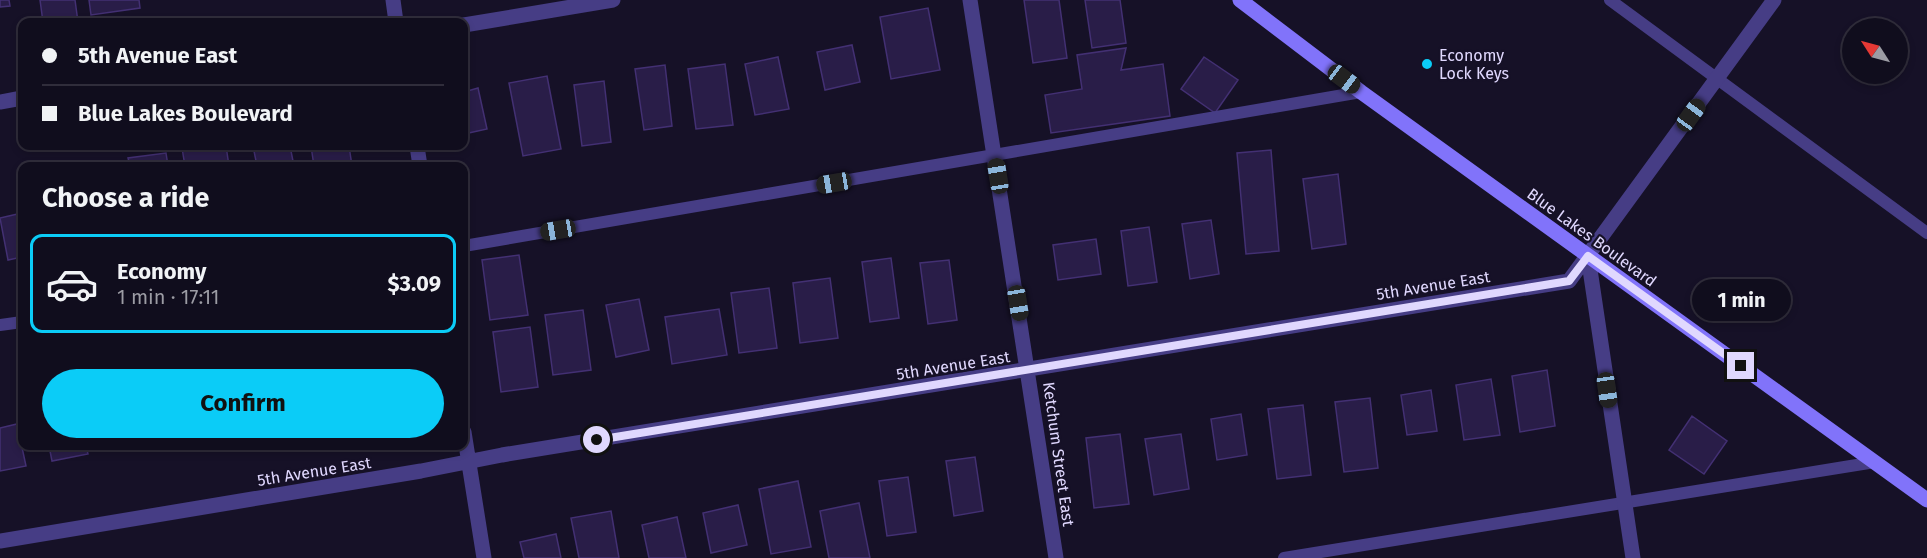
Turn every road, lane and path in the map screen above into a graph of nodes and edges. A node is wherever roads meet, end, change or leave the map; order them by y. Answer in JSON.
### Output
{"nodes":[{"id":1,"x":393,"y":0,"type":"edge"},
{"id":2,"x":613,"y":0,"type":"edge"},
{"id":3,"x":970,"y":0,"type":"edge"},
{"id":4,"x":1240,"y":0,"type":"edge"},
{"id":5,"x":1610,"y":0,"type":"edge"},
{"id":6,"x":1774,"y":0,"type":"edge"},
{"id":7,"x":395,"y":18,"type":"edge"},
{"id":8,"x":468,"y":24,"type":"edge"},
{"id":9,"x":1718,"y":79,"type":"junction"},
{"id":10,"x":1361,"y":92,"type":"junction"},
{"id":11,"x":18,"y":99,"type":"edge"},
{"id":12,"x":0,"y":102,"type":"edge"},
{"id":13,"x":994,"y":155,"type":"junction"},
{"id":14,"x":1927,"y":233,"type":"edge"},
{"id":15,"x":468,"y":245,"type":"edge"},
{"id":16,"x":1588,"y":256,"type":"junction"},
{"id":17,"x":18,"y":323,"type":"edge"},
{"id":18,"x":0,"y":326,"type":"edge"},
{"id":19,"x":1029,"y":370,"type":"junction"},
{"id":20,"x":466,"y":450,"type":"edge"},
{"id":21,"x":1875,"y":462,"type":"junction"},
{"id":22,"x":468,"y":463,"type":"junction"},
{"id":23,"x":1927,"y":500,"type":"edge"},
{"id":24,"x":1623,"y":501,"type":"junction"},
{"id":25,"x":0,"y":541,"type":"edge"},
{"id":26,"x":484,"y":558,"type":"edge"},
{"id":27,"x":1056,"y":558,"type":"edge"},
{"id":28,"x":1284,"y":558,"type":"edge"},
{"id":29,"x":1633,"y":558,"type":"edge"}],
"edges":[{"from":1,"to":7,"type":"street"},
{"from":2,"to":8,"type":"street"},
{"from":3,"to":13,"type":"street","name":"Ketchum Street East"},
{"from":4,"to":10,"type":"main road","name":"Blue Lakes Boulevard"},
{"from":5,"to":9,"type":"lane"},
{"from":6,"to":9,"type":"street","name":"5th Avenue East"},
{"from":9,"to":14,"type":"lane"},
{"from":9,"to":16,"type":"street","name":"5th Avenue East"},
{"from":10,"to":13,"type":"lane"},
{"from":10,"to":16,"type":"main road","name":"Blue Lakes Boulevard"},
{"from":11,"to":12,"type":"street"},
{"from":13,"to":15,"type":"lane"},
{"from":13,"to":19,"type":"street","name":"Ketchum Street East"},
{"from":16,"to":19,"type":"street","name":"5th Avenue East"},
{"from":16,"to":21,"type":"main road","name":"Blue Lakes Boulevard"},
{"from":16,"to":24,"type":"street"},
{"from":17,"to":18,"type":"lane"},
{"from":19,"to":22,"type":"street","name":"5th Avenue East"},
{"from":19,"to":27,"type":"street","name":"Ketchum Street East"},
{"from":20,"to":22,"type":"street"},
{"from":21,"to":23,"type":"main road","name":"Blue Lakes Boulevard"},
{"from":21,"to":24,"type":"lane"},
{"from":22,"to":25,"type":"street","name":"5th Avenue East"},
{"from":22,"to":26,"type":"street"},
{"from":24,"to":28,"type":"lane"},
{"from":24,"to":29,"type":"street"}]}
